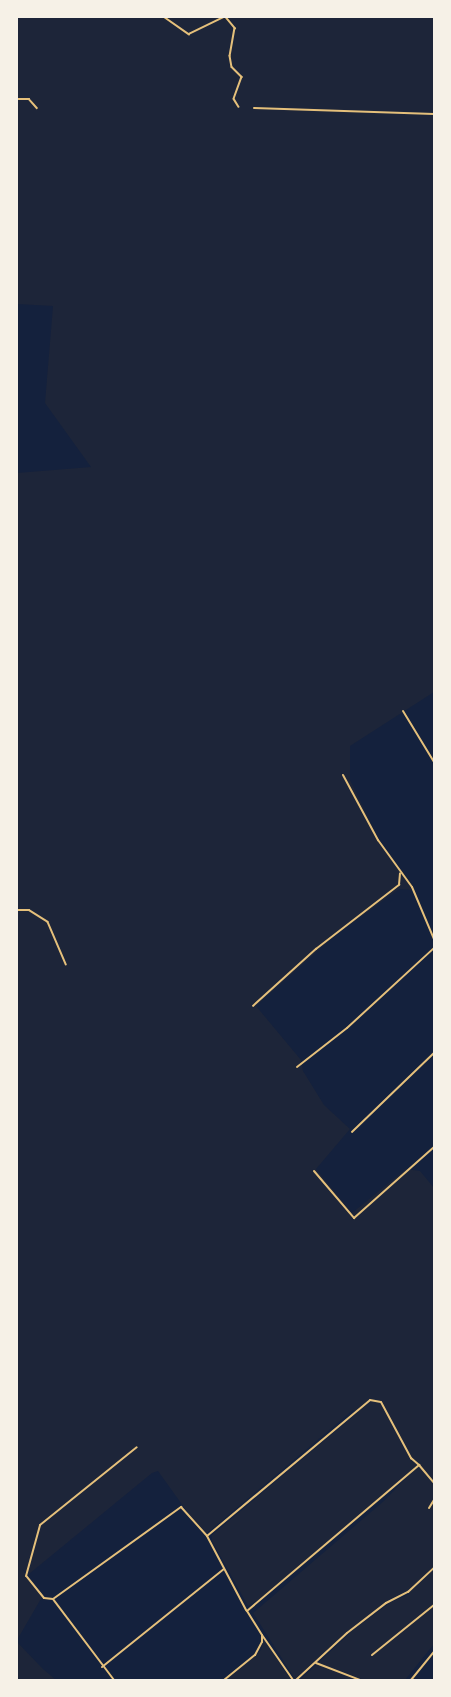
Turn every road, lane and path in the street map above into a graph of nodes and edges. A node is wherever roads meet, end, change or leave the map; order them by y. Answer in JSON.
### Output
{"nodes":[{"id":1,"x":163,"y":16,"type":"edge"},
{"id":2,"x":225,"y":16,"type":"edge"},
{"id":3,"x":16,"y":99,"type":"edge"},
{"id":4,"x":239,"y":107,"type":"dead end"},
{"id":5,"x":37,"y":108,"type":"dead end"},
{"id":6,"x":254,"y":108,"type":"dead end"},
{"id":7,"x":435,"y":114,"type":"edge"},
{"id":8,"x":403,"y":711,"type":"dead end"},
{"id":9,"x":435,"y":762,"type":"edge"},
{"id":10,"x":343,"y":776,"type":"dead end"},
{"id":11,"x":400,"y":874,"type":"junction"},
{"id":12,"x":16,"y":910,"type":"edge"},
{"id":13,"x":435,"y":939,"type":"edge"},
{"id":14,"x":435,"y":948,"type":"edge"},
{"id":15,"x":66,"y":964,"type":"dead end"},
{"id":16,"x":253,"y":1006,"type":"dead end"},
{"id":17,"x":435,"y":1053,"type":"edge"},
{"id":18,"x":297,"y":1067,"type":"dead end"},
{"id":19,"x":352,"y":1132,"type":"dead end"},
{"id":20,"x":435,"y":1147,"type":"edge"},
{"id":21,"x":314,"y":1171,"type":"dead end"},
{"id":22,"x":137,"y":1447,"type":"dead end"},
{"id":23,"x":419,"y":1466,"type":"junction"},
{"id":24,"x":435,"y":1483,"type":"edge"},
{"id":25,"x":435,"y":1500,"type":"edge"},
{"id":26,"x":429,"y":1509,"type":"dead end"},
{"id":27,"x":207,"y":1536,"type":"junction"},
{"id":28,"x":435,"y":1568,"type":"edge"},
{"id":29,"x":224,"y":1569,"type":"junction"},
{"id":30,"x":53,"y":1599,"type":"junction"},
{"id":31,"x":435,"y":1605,"type":"edge"},
{"id":32,"x":247,"y":1611,"type":"junction"},
{"id":33,"x":262,"y":1635,"type":"junction"},
{"id":34,"x":435,"y":1652,"type":"edge"},
{"id":35,"x":372,"y":1655,"type":"dead end"},
{"id":36,"x":316,"y":1663,"type":"junction"},
{"id":37,"x":102,"y":1667,"type":"junction"},
{"id":38,"x":114,"y":1680,"type":"edge"},
{"id":39,"x":224,"y":1680,"type":"edge"},
{"id":40,"x":295,"y":1680,"type":"edge"},
{"id":41,"x":360,"y":1680,"type":"edge"},
{"id":42,"x":411,"y":1680,"type":"edge"}],
"edges":[{"from":1,"to":2,"type":"path"},
{"from":2,"to":4,"type":"path"},
{"from":3,"to":5,"type":"path"},
{"from":6,"to":7,"type":"street"},
{"from":8,"to":9,"type":"street"},
{"from":10,"to":11,"type":"street"},
{"from":11,"to":13,"type":"street"},
{"from":11,"to":16,"type":"lane"},
{"from":12,"to":15,"type":"path"},
{"from":14,"to":18,"type":"street"},
{"from":17,"to":19,"type":"lane"},
{"from":20,"to":21,"type":"street"},
{"from":22,"to":30,"type":"street"},
{"from":23,"to":24,"type":"street"},
{"from":23,"to":27,"type":"street"},
{"from":23,"to":32,"type":"street"},
{"from":25,"to":26,"type":"street"},
{"from":27,"to":29,"type":"street"},
{"from":27,"to":30,"type":"street"},
{"from":28,"to":36,"type":"street"},
{"from":29,"to":32,"type":"street"},
{"from":29,"to":37,"type":"street"},
{"from":30,"to":37,"type":"street"},
{"from":31,"to":35,"type":"street"},
{"from":32,"to":33,"type":"street"},
{"from":33,"to":39,"type":"street"},
{"from":33,"to":40,"type":"street"},
{"from":34,"to":42,"type":"street"},
{"from":36,"to":40,"type":"street"},
{"from":36,"to":41,"type":"street"},
{"from":37,"to":38,"type":"street"}]}
